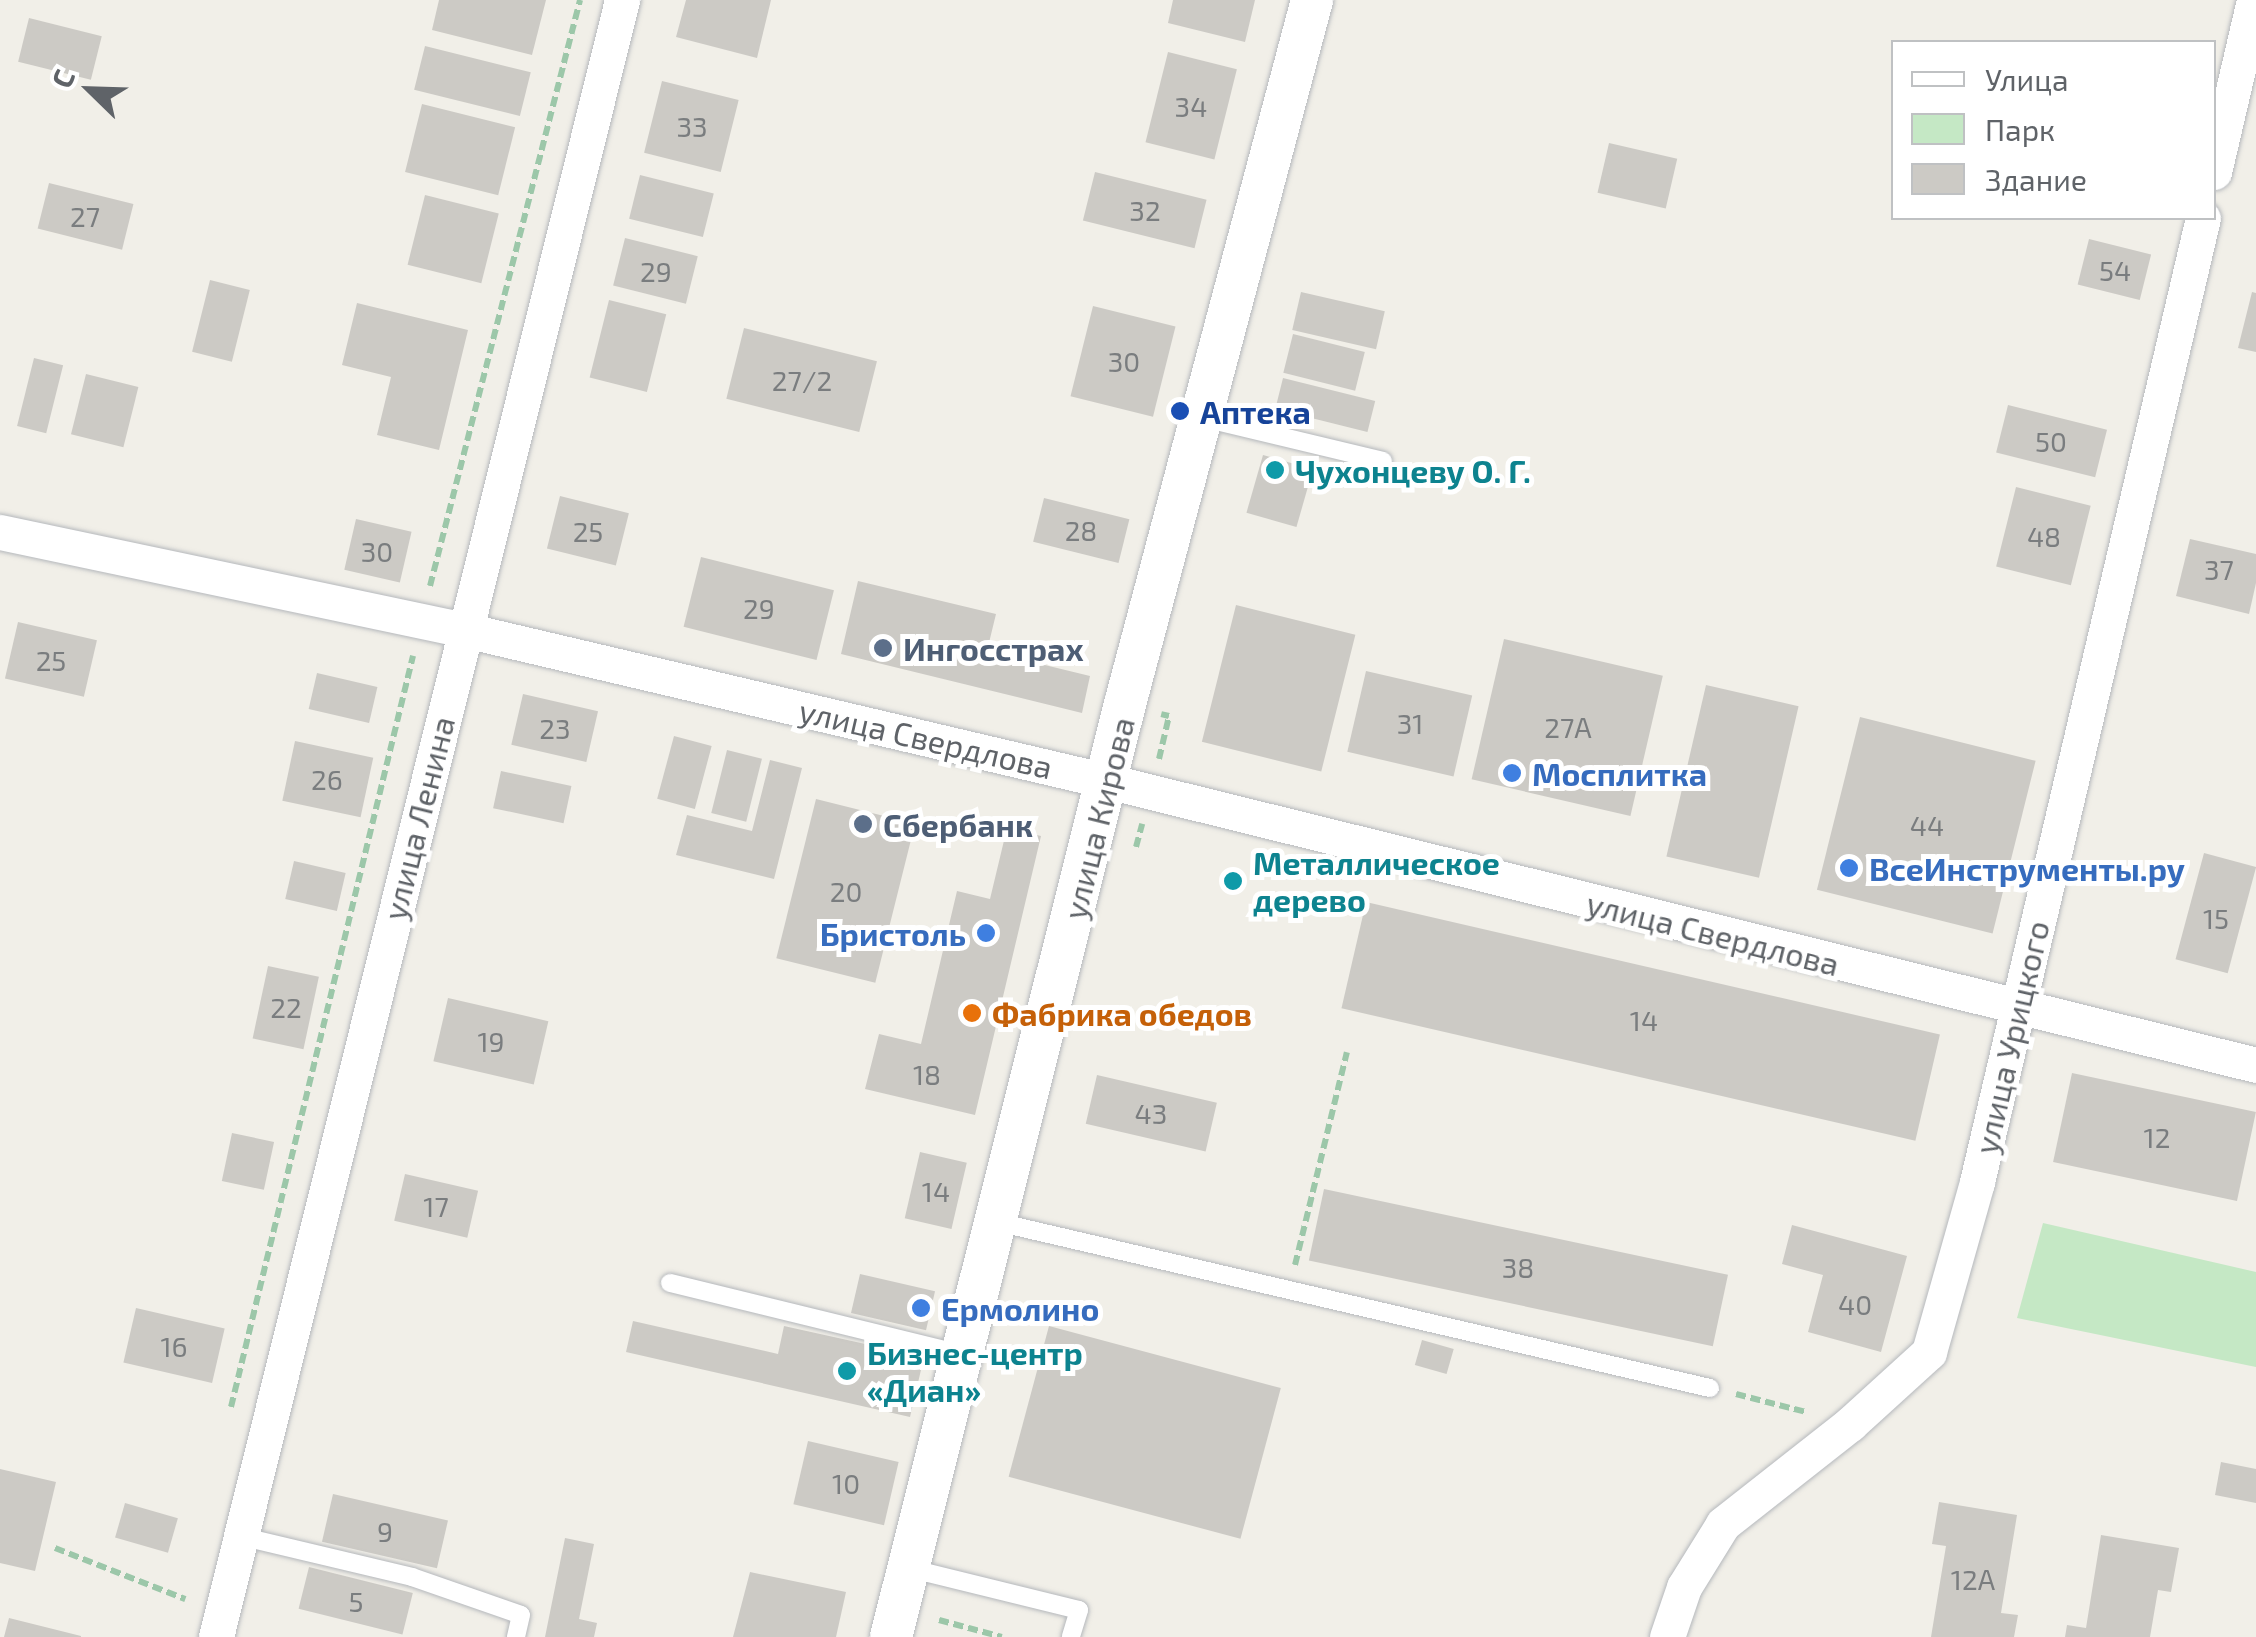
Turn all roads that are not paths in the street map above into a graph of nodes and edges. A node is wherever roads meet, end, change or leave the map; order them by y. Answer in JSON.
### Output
{"nodes":[{"id":1,"x":622,"y":0,"type":"edge"},
{"id":2,"x":1312,"y":0,"type":"edge"},
{"id":3,"x":2254,"y":0,"type":"edge"},
{"id":4,"x":2216,"y":163,"type":"edge"},
{"id":5,"x":2203,"y":220,"type":"edge"},
{"id":6,"x":1204,"y":418,"type":"junction"},
{"id":7,"x":1383,"y":461,"type":"dead end"},
{"id":8,"x":0,"y":532,"type":"edge"},
{"id":9,"x":465,"y":630,"type":"junction"},
{"id":10,"x":1107,"y":781,"type":"junction"},
{"id":11,"x":2018,"y":1010,"type":"junction"},
{"id":12,"x":2256,"y":1065,"type":"edge"},
{"id":13,"x":997,"y":1222,"type":"junction"},
{"id":14,"x":670,"y":1284,"type":"dead end"},
{"id":15,"x":962,"y":1354,"type":"junction"},
{"id":16,"x":1710,"y":1388,"type":"road end"},
{"id":17,"x":240,"y":1536,"type":"junction"},
{"id":18,"x":908,"y":1568,"type":"junction"},
{"id":19,"x":216,"y":1637,"type":"edge"},
{"id":20,"x":516,"y":1637,"type":"edge"},
{"id":21,"x":890,"y":1637,"type":"edge"},
{"id":22,"x":1071,"y":1637,"type":"edge"},
{"id":23,"x":1667,"y":1637,"type":"edge"}],
"edges":[{"from":1,"to":9,"type":"street","name":"улица Ленина"},
{"from":2,"to":6,"type":"street","name":"улица Кирова"},
{"from":3,"to":4,"type":"street"},
{"from":5,"to":11,"type":"street","name":"улица Урицкого"},
{"from":6,"to":7,"type":"lane"},
{"from":6,"to":10,"type":"street","name":"улица Кирова"},
{"from":8,"to":9,"type":"street","name":"улица Свердлова"},
{"from":9,"to":10,"type":"street","name":"улица Свердлова"},
{"from":9,"to":17,"type":"street","name":"улица Ленина"},
{"from":10,"to":11,"type":"street","name":"улица Свердлова"},
{"from":10,"to":13,"type":"street","name":"улица Кирова"},
{"from":11,"to":12,"type":"street","name":"улица Свердлова"},
{"from":11,"to":23,"type":"street","name":"улица Урицкого"},
{"from":13,"to":15,"type":"street","name":"улица Кирова"},
{"from":13,"to":16,"type":"lane"},
{"from":14,"to":15,"type":"lane"},
{"from":15,"to":18,"type":"street","name":"улица Кирова"},
{"from":17,"to":19,"type":"street","name":"улица Ленина"},
{"from":17,"to":20,"type":"lane"},
{"from":18,"to":21,"type":"street","name":"улица Кирова"},
{"from":18,"to":22,"type":"lane"}]}
